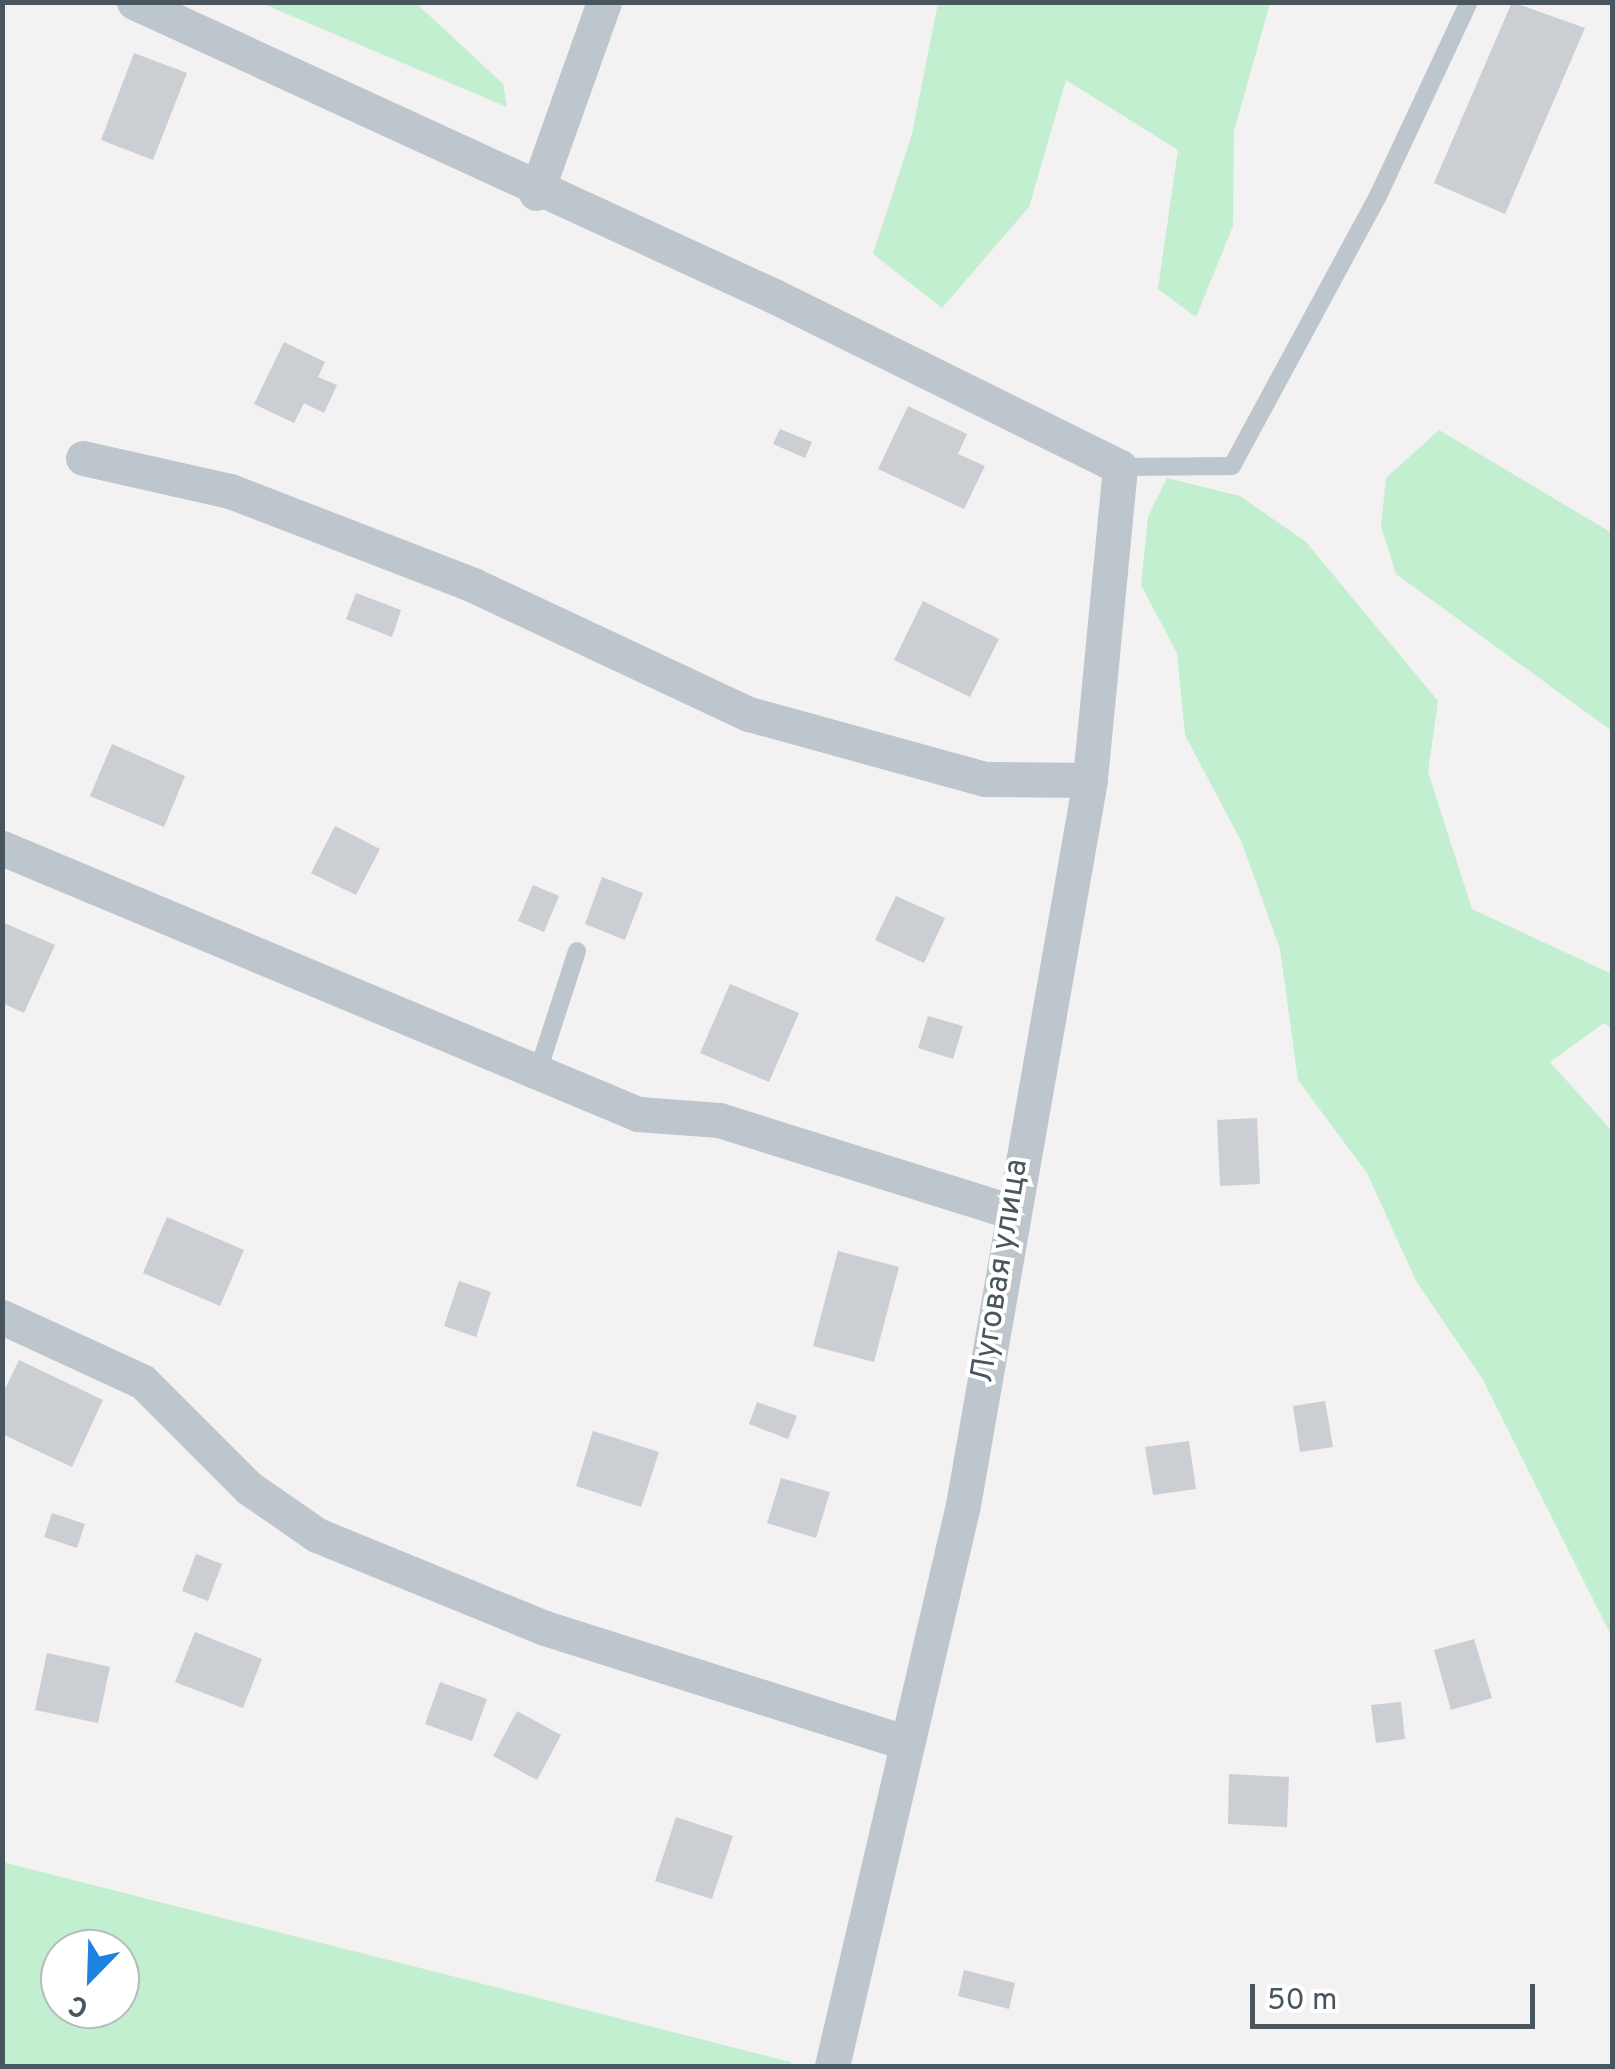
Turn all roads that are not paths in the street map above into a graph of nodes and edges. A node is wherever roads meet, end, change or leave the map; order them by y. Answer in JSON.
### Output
{"nodes":[{"id":1,"x":134,"y":2,"type":"edge"},
{"id":2,"x":604,"y":2,"type":"edge"},
{"id":3,"x":1470,"y":2,"type":"edge"},
{"id":4,"x":536,"y":193,"type":"junction"},
{"id":5,"x":83,"y":458,"type":"dead end"},
{"id":6,"x":1120,"y":467,"type":"junction"},
{"id":7,"x":1090,"y":780,"type":"junction"},
{"id":8,"x":2,"y":848,"type":"edge"},
{"id":9,"x":578,"y":951,"type":"dead end"},
{"id":10,"x":538,"y":1068,"type":"junction"},
{"id":11,"x":1009,"y":1211,"type":"junction"},
{"id":12,"x":2,"y":1317,"type":"edge"},
{"id":13,"x":904,"y":1742,"type":"junction"},
{"id":14,"x":832,"y":2066,"type":"edge"}],
"edges":[{"from":1,"to":4,"type":"street"},
{"from":2,"to":4,"type":"street"},
{"from":3,"to":6,"type":"lane"},
{"from":4,"to":6,"type":"street"},
{"from":5,"to":7,"type":"street"},
{"from":6,"to":7,"type":"street","name":"Луговая улица"},
{"from":7,"to":11,"type":"street","name":"Луговая улица"},
{"from":8,"to":10,"type":"street"},
{"from":9,"to":10,"type":"lane"},
{"from":10,"to":11,"type":"street"},
{"from":11,"to":13,"type":"street","name":"Луговая улица"},
{"from":12,"to":13,"type":"street"},
{"from":13,"to":14,"type":"street","name":"Луговая улица"}]}
